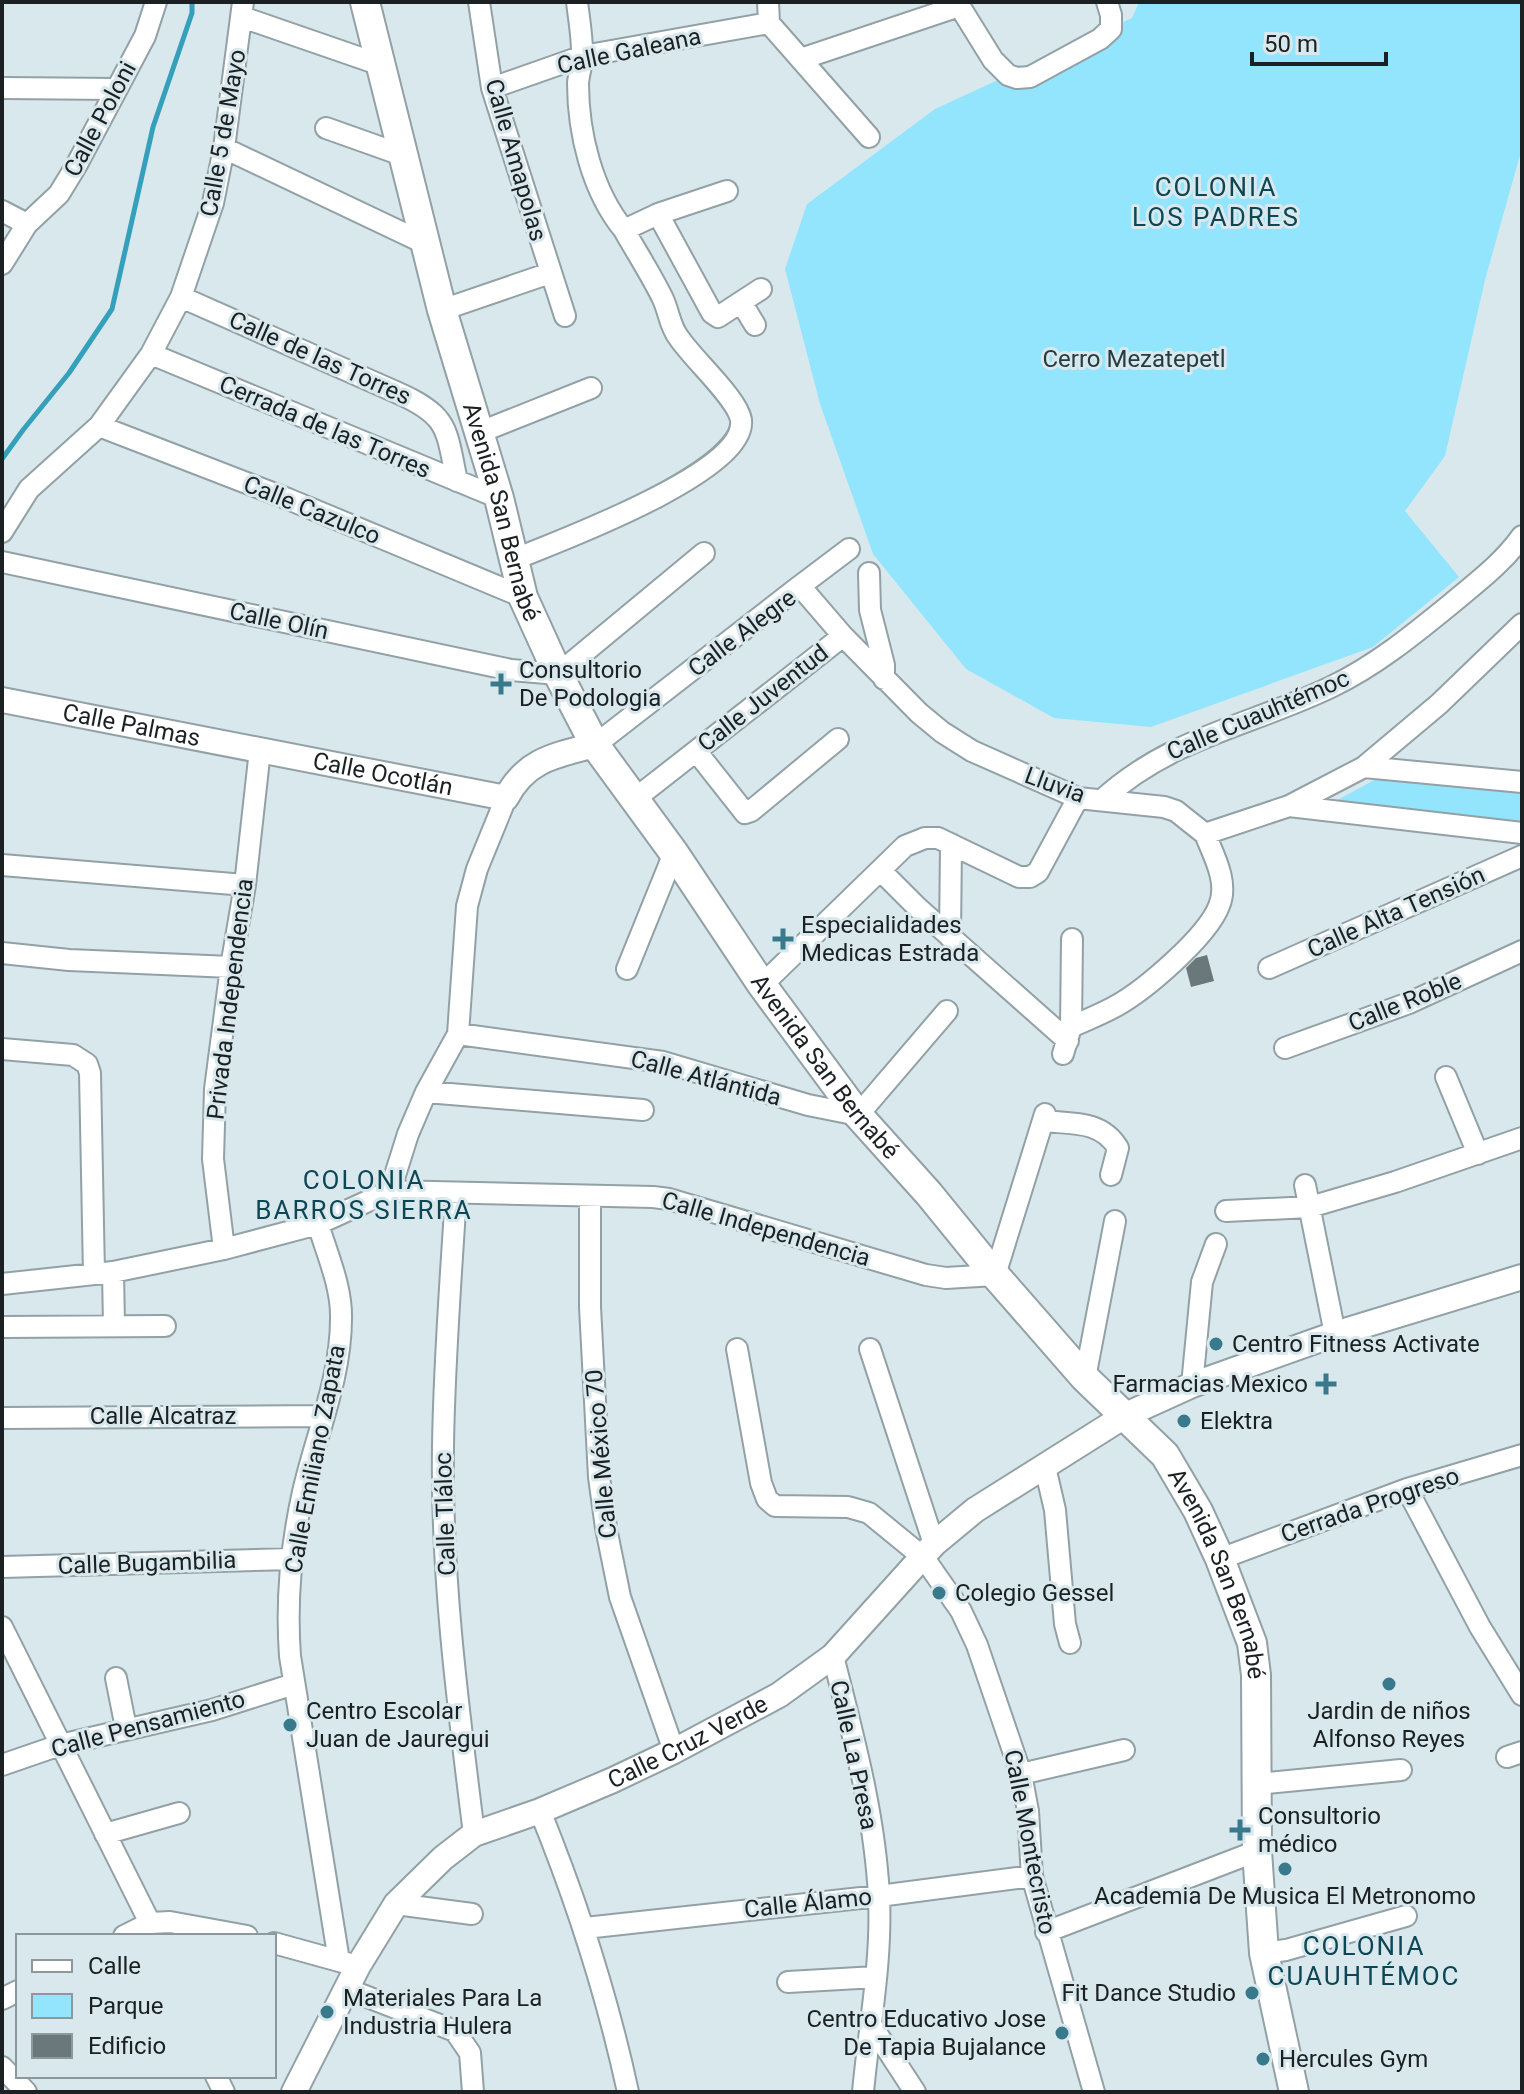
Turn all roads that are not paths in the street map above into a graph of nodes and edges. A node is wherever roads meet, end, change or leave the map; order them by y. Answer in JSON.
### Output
{"nodes":[{"id":1,"x":156,"y":2,"type":"edge"},
{"id":2,"x":365,"y":2,"type":"edge"},
{"id":3,"x":479,"y":2,"type":"edge"},
{"id":4,"x":577,"y":2,"type":"edge"},
{"id":5,"x":768,"y":2,"type":"edge"},
{"id":6,"x":1107,"y":2,"type":"edge"},
{"id":7,"x":958,"y":4,"type":"edge"},
{"id":8,"x":242,"y":10,"type":"edge"},
{"id":9,"x":769,"y":23,"type":"junction"},
{"id":10,"x":583,"y":56,"type":"junction"},
{"id":11,"x":801,"y":59,"type":"junction"},
{"id":12,"x":381,"y":65,"type":"junction"},
{"id":13,"x":2,"y":88,"type":"edge"},
{"id":14,"x":492,"y":88,"type":"junction"},
{"id":15,"x":117,"y":89,"type":"junction"},
{"id":16,"x":326,"y":128,"type":"dead end"},
{"id":17,"x":869,"y":137,"type":"dead end"},
{"id":18,"x":224,"y":148,"type":"junction"},
{"id":19,"x":402,"y":155,"type":"junction"},
{"id":20,"x":727,"y":191,"type":"dead end"},
{"id":21,"x":2,"y":211,"type":"edge"},
{"id":22,"x":658,"y":214,"type":"junction"},
{"id":23,"x":27,"y":224,"type":"junction"},
{"id":24,"x":624,"y":230,"type":"junction"},
{"id":25,"x":424,"y":243,"type":"junction"},
{"id":26,"x":2,"y":264,"type":"edge"},
{"id":27,"x":550,"y":273,"type":"junction"},
{"id":28,"x":761,"y":289,"type":"dead end"},
{"id":29,"x":181,"y":297,"type":"junction"},
{"id":30,"x":741,"y":302,"type":"junction"},
{"id":31,"x":442,"y":310,"type":"junction"},
{"id":32,"x":565,"y":316,"type":"dead end"},
{"id":33,"x":755,"y":325,"type":"dead end"},
{"id":34,"x":151,"y":354,"type":"junction"},
{"id":35,"x":591,"y":388,"type":"dead end"},
{"id":36,"x":99,"y":426,"type":"junction"},
{"id":37,"x":478,"y":433,"type":"junction"},
{"id":38,"x":457,"y":481,"type":"junction"},
{"id":39,"x":499,"y":498,"type":"junction"},
{"id":40,"x":2,"y":532,"type":"edge"},
{"id":41,"x":1522,"y":536,"type":"edge"},
{"id":42,"x":849,"y":549,"type":"dead end"},
{"id":43,"x":704,"y":553,"type":"dead end"},
{"id":44,"x":515,"y":559,"type":"junction"},
{"id":45,"x":2,"y":562,"type":"edge"},
{"id":46,"x":869,"y":573,"type":"dead end"},
{"id":47,"x":800,"y":586,"type":"junction"},
{"id":48,"x":523,"y":597,"type":"junction"},
{"id":49,"x":1521,"y":626,"type":"edge"},
{"id":50,"x":843,"y":636,"type":"junction"},
{"id":51,"x":558,"y":674,"type":"junction"},
{"id":52,"x":884,"y":679,"type":"junction"},
{"id":53,"x":2,"y":700,"type":"edge"},
{"id":54,"x":838,"y":739,"type":"dead end"},
{"id":55,"x":595,"y":745,"type":"junction"},
{"id":56,"x":260,"y":750,"type":"junction"},
{"id":57,"x":696,"y":751,"type":"junction"},
{"id":58,"x":1364,"y":767,"type":"junction"},
{"id":59,"x":1522,"y":782,"type":"edge"},
{"id":60,"x":506,"y":798,"type":"junction"},
{"id":61,"x":636,"y":798,"type":"junction"},
{"id":62,"x":1078,"y":798,"type":"junction"},
{"id":63,"x":1102,"y":800,"type":"junction"},
{"id":64,"x":1289,"y":806,"type":"junction"},
{"id":65,"x":1522,"y":833,"type":"edge"},
{"id":66,"x":1205,"y":834,"type":"junction"},
{"id":67,"x":951,"y":844,"type":"junction"},
{"id":68,"x":674,"y":853,"type":"junction"},
{"id":69,"x":1522,"y":856,"type":"edge"},
{"id":70,"x":2,"y":865,"type":"edge"},
{"id":71,"x":881,"y":871,"type":"junction"},
{"id":72,"x":245,"y":885,"type":"junction"},
{"id":73,"x":950,"y":937,"type":"junction"},
{"id":74,"x":1072,"y":939,"type":"dead end"},
{"id":75,"x":1522,"y":951,"type":"edge"},
{"id":76,"x":2,"y":953,"type":"edge"},
{"id":77,"x":231,"y":967,"type":"junction"},
{"id":78,"x":1269,"y":968,"type":"dead end"},
{"id":79,"x":627,"y":969,"type":"dead end"},
{"id":80,"x":762,"y":985,"type":"junction"},
{"id":81,"x":947,"y":1011,"type":"dead end"},
{"id":82,"x":458,"y":1034,"type":"junction"},
{"id":83,"x":1067,"y":1041,"type":"junction"},
{"id":84,"x":1285,"y":1048,"type":"dead end"},
{"id":85,"x":2,"y":1049,"type":"edge"},
{"id":86,"x":1446,"y":1077,"type":"dead end"},
{"id":87,"x":426,"y":1092,"type":"junction"},
{"id":88,"x":643,"y":1110,"type":"dead end"},
{"id":89,"x":858,"y":1115,"type":"junction"},
{"id":90,"x":1522,"y":1138,"type":"edge"},
{"id":91,"x":1478,"y":1154,"type":"junction"},
{"id":92,"x":1111,"y":1175,"type":"dead end"},
{"id":93,"x":1305,"y":1185,"type":"dead end"},
{"id":94,"x":390,"y":1191,"type":"junction"},
{"id":95,"x":456,"y":1193,"type":"junction"},
{"id":96,"x":590,"y":1196,"type":"junction"},
{"id":97,"x":1310,"y":1207,"type":"junction"},
{"id":98,"x":1226,"y":1211,"type":"dead end"},
{"id":99,"x":1115,"y":1221,"type":"dead end"},
{"id":100,"x":318,"y":1224,"type":"junction"},
{"id":101,"x":1216,"y":1244,"type":"dead end"},
{"id":102,"x":224,"y":1249,"type":"junction"},
{"id":103,"x":103,"y":1273,"type":"junction"},
{"id":104,"x":995,"y":1275,"type":"junction"},
{"id":105,"x":1522,"y":1277,"type":"edge"},
{"id":106,"x":2,"y":1284,"type":"edge"},
{"id":107,"x":114,"y":1325,"type":"junction"},
{"id":108,"x":165,"y":1326,"type":"dead end"},
{"id":109,"x":2,"y":1327,"type":"edge"},
{"id":110,"x":1335,"y":1334,"type":"junction"},
{"id":111,"x":737,"y":1349,"type":"dead end"},
{"id":112,"x":870,"y":1349,"type":"dead end"},
{"id":113,"x":1085,"y":1378,"type":"junction"},
{"id":114,"x":1192,"y":1385,"type":"junction"},
{"id":115,"x":1126,"y":1415,"type":"junction"},
{"id":116,"x":324,"y":1416,"type":"junction"},
{"id":117,"x":2,"y":1418,"type":"edge"},
{"id":118,"x":1521,"y":1457,"type":"edge"},
{"id":119,"x":1045,"y":1467,"type":"junction"},
{"id":120,"x":1407,"y":1489,"type":"junction"},
{"id":121,"x":929,"y":1551,"type":"junction"},
{"id":122,"x":292,"y":1559,"type":"junction"},
{"id":123,"x":1220,"y":1559,"type":"junction"},
{"id":124,"x":2,"y":1567,"type":"edge"},
{"id":125,"x":2,"y":1627,"type":"edge"},
{"id":126,"x":1070,"y":1643,"type":"dead end"},
{"id":127,"x":833,"y":1656,"type":"junction"},
{"id":128,"x":1514,"y":1672,"type":"edge"},
{"id":129,"x":116,"y":1678,"type":"dead end"},
{"id":130,"x":294,"y":1684,"type":"junction"},
{"id":131,"x":1522,"y":1695,"type":"edge"},
{"id":132,"x":126,"y":1728,"type":"junction"},
{"id":133,"x":60,"y":1745,"type":"junction"},
{"id":134,"x":1124,"y":1750,"type":"dead end"},
{"id":135,"x":674,"y":1751,"type":"junction"},
{"id":136,"x":2,"y":1765,"type":"edge"},
{"id":137,"x":1401,"y":1770,"type":"dead end"},
{"id":138,"x":1021,"y":1774,"type":"junction"},
{"id":139,"x":1257,"y":1784,"type":"junction"},
{"id":140,"x":540,"y":1811,"type":"junction"},
{"id":141,"x":179,"y":1813,"type":"dead end"},
{"id":142,"x":105,"y":1834,"type":"junction"},
{"id":143,"x":474,"y":1834,"type":"junction"},
{"id":144,"x":1257,"y":1851,"type":"junction"},
{"id":145,"x":1032,"y":1876,"type":"junction"},
{"id":146,"x":879,"y":1896,"type":"junction"},
{"id":147,"x":396,"y":1904,"type":"junction"},
{"id":148,"x":472,"y":1914,"type":"dead end"},
{"id":149,"x":1406,"y":1916,"type":"dead end"},
{"id":150,"x":150,"y":1923,"type":"junction"},
{"id":151,"x":585,"y":1928,"type":"junction"},
{"id":152,"x":1046,"y":1932,"type":"junction"},
{"id":153,"x":128,"y":1934,"type":"edge"},
{"id":154,"x":237,"y":1934,"type":"edge"},
{"id":155,"x":276,"y":1944,"type":"edge"},
{"id":156,"x":1264,"y":1953,"type":"junction"},
{"id":157,"x":349,"y":1964,"type":"junction"},
{"id":158,"x":876,"y":1977,"type":"junction"},
{"id":159,"x":788,"y":1982,"type":"dead end"},
{"id":160,"x":347,"y":1989,"type":"junction"},
{"id":161,"x":870,"y":2023,"type":"junction"},
{"id":162,"x":2,"y":2067,"type":"edge"},
{"id":163,"x":26,"y":2092,"type":"edge"},
{"id":164,"x":294,"y":2092,"type":"edge"},
{"id":165,"x":473,"y":2092,"type":"edge"},
{"id":166,"x":628,"y":2092,"type":"edge"},
{"id":167,"x":863,"y":2092,"type":"edge"},
{"id":168,"x":915,"y":2092,"type":"edge"},
{"id":169,"x":1094,"y":2092,"type":"edge"},
{"id":170,"x":1294,"y":2092,"type":"edge"}],
"edges":[{"from":1,"to":15,"type":"street","name":"Calle Poloni"},
{"from":2,"to":12,"type":"main road","name":"Avenida San Bernabé"},
{"from":3,"to":14,"type":"street","name":"Calle Amapolas"},
{"from":4,"to":10,"type":"street"},
{"from":5,"to":9,"type":"street"},
{"from":6,"to":7,"type":"street"},
{"from":7,"to":11,"type":"street"},
{"from":8,"to":12,"type":"street"},
{"from":8,"to":18,"type":"street","name":"Calle 5 de Mayo"},
{"from":9,"to":10,"type":"street","name":"Calle Galeana"},
{"from":9,"to":11,"type":"street"},
{"from":10,"to":14,"type":"street","name":"Calle Galeana"},
{"from":10,"to":24,"type":"street"},
{"from":11,"to":17,"type":"street"},
{"from":12,"to":19,"type":"main road","name":"Avenida San Bernabé"},
{"from":13,"to":15,"type":"street"},
{"from":14,"to":27,"type":"street","name":"Calle Amapolas"},
{"from":15,"to":23,"type":"street","name":"Calle Poloni"},
{"from":16,"to":19,"type":"street"},
{"from":18,"to":25,"type":"street"},
{"from":18,"to":29,"type":"street","name":"Calle 5 de Mayo"},
{"from":19,"to":25,"type":"main road","name":"Avenida San Bernabé"},
{"from":20,"to":22,"type":"street"},
{"from":21,"to":23,"type":"street"},
{"from":22,"to":24,"type":"street"},
{"from":22,"to":30,"type":"street"},
{"from":23,"to":26,"type":"street","name":"Calle Poloni"},
{"from":24,"to":44,"type":"street"},
{"from":25,"to":31,"type":"main road","name":"Avenida San Bernabé"},
{"from":27,"to":31,"type":"street"},
{"from":27,"to":32,"type":"street","name":"Calle Amapolas"},
{"from":28,"to":30,"type":"street"},
{"from":29,"to":34,"type":"street","name":"Calle 5 de Mayo"},
{"from":29,"to":38,"type":"street","name":"Calle de las Torres"},
{"from":30,"to":33,"type":"street"},
{"from":31,"to":37,"type":"main road","name":"Avenida San Bernabé"},
{"from":34,"to":36,"type":"street","name":"Calle 5 de Mayo"},
{"from":34,"to":38,"type":"street","name":"Cerrada de las Torres"},
{"from":35,"to":37,"type":"street"},
{"from":36,"to":40,"type":"street","name":"Calle 5 de Mayo"},
{"from":36,"to":48,"type":"street","name":"Calle Cazulco"},
{"from":37,"to":39,"type":"main road","name":"Avenida San Bernabé"},
{"from":38,"to":39,"type":"street","name":"Cerrada de las Torres"},
{"from":39,"to":44,"type":"main road","name":"Avenida San Bernabé"},
{"from":41,"to":63,"type":"street","name":"Calle Cuauhtémoc"},
{"from":42,"to":47,"type":"street"},
{"from":43,"to":51,"type":"street"},
{"from":44,"to":48,"type":"main road","name":"Avenida San Bernabé"},
{"from":45,"to":51,"type":"street","name":"Calle Olín"},
{"from":46,"to":52,"type":"street"},
{"from":47,"to":50,"type":"street","name":"Calle Alegre"},
{"from":47,"to":55,"type":"street","name":"Calle Alegre"},
{"from":48,"to":51,"type":"main road","name":"Avenida San Bernabé"},
{"from":49,"to":58,"type":"street"},
{"from":50,"to":52,"type":"street","name":"Calle Juventud"},
{"from":50,"to":57,"type":"street","name":"Calle Juventud"},
{"from":51,"to":55,"type":"main road","name":"Avenida San Bernabé"},
{"from":52,"to":62,"type":"street","name":"Lluvia"},
{"from":53,"to":56,"type":"street","name":"Calle Palmas"},
{"from":54,"to":57,"type":"street"},
{"from":55,"to":60,"type":"street"},
{"from":55,"to":61,"type":"main road","name":"Avenida San Bernabé"},
{"from":56,"to":60,"type":"street","name":"Calle Ocotlán"},
{"from":56,"to":72,"type":"street","name":"Privada Independencia"},
{"from":57,"to":61,"type":"street","name":"Calle Juventud"},
{"from":58,"to":59,"type":"street"},
{"from":58,"to":64,"type":"street"},
{"from":60,"to":82,"type":"street"},
{"from":61,"to":68,"type":"main road","name":"Avenida San Bernabé"},
{"from":62,"to":63,"type":"street","name":"Lluvia"},
{"from":62,"to":67,"type":"street"},
{"from":63,"to":66,"type":"street","name":"Lluvia"},
{"from":64,"to":65,"type":"street"},
{"from":64,"to":66,"type":"street"},
{"from":66,"to":83,"type":"street"},
{"from":67,"to":71,"type":"street"},
{"from":67,"to":73,"type":"street"},
{"from":68,"to":79,"type":"street"},
{"from":68,"to":80,"type":"main road","name":"Avenida San Bernabé"},
{"from":69,"to":78,"type":"street","name":"Calle Alta Tensión"},
{"from":70,"to":72,"type":"street"},
{"from":71,"to":73,"type":"street"},
{"from":71,"to":80,"type":"street"},
{"from":72,"to":77,"type":"street","name":"Privada Independencia"},
{"from":73,"to":83,"type":"street"},
{"from":74,"to":83,"type":"street"},
{"from":75,"to":84,"type":"street","name":"Calle Roble"},
{"from":76,"to":77,"type":"street"},
{"from":77,"to":102,"type":"street","name":"Privada Independencia"},
{"from":80,"to":89,"type":"main road","name":"Avenida San Bernabé"},
{"from":81,"to":89,"type":"street"},
{"from":82,"to":87,"type":"street"},
{"from":82,"to":89,"type":"street","name":"Calle Atlántida"},
{"from":85,"to":103,"type":"street"},
{"from":86,"to":91,"type":"street"},
{"from":87,"to":88,"type":"street"},
{"from":87,"to":94,"type":"street"},
{"from":89,"to":104,"type":"main road","name":"Avenida San Bernabé"},
{"from":90,"to":91,"type":"street"},
{"from":91,"to":97,"type":"street"},
{"from":92,"to":104,"type":"street"},
{"from":93,"to":97,"type":"street"},
{"from":94,"to":95,"type":"street","name":"Calle Independencia"},
{"from":94,"to":100,"type":"street"},
{"from":95,"to":96,"type":"street","name":"Calle Independencia"},
{"from":95,"to":143,"type":"street","name":"Calle Tláloc"},
{"from":96,"to":104,"type":"street","name":"Calle Independencia"},
{"from":96,"to":135,"type":"street","name":"Calle México 70"},
{"from":97,"to":98,"type":"street"},
{"from":97,"to":110,"type":"street"},
{"from":99,"to":113,"type":"street"},
{"from":100,"to":102,"type":"street"},
{"from":100,"to":116,"type":"street","name":"Calle Emiliano Zapata"},
{"from":101,"to":114,"type":"street"},
{"from":102,"to":103,"type":"street"},
{"from":103,"to":106,"type":"street"},
{"from":103,"to":107,"type":"street"},
{"from":104,"to":113,"type":"main road","name":"Avenida San Bernabé"},
{"from":105,"to":110,"type":"street","name":"Calle Cruz Verde"},
{"from":107,"to":108,"type":"street"},
{"from":107,"to":109,"type":"street"},
{"from":110,"to":114,"type":"street","name":"Calle Cruz Verde"},
{"from":111,"to":121,"type":"street"},
{"from":112,"to":121,"type":"street"},
{"from":113,"to":115,"type":"main road","name":"Avenida San Bernabé"},
{"from":114,"to":115,"type":"street","name":"Calle Cruz Verde"},
{"from":115,"to":119,"type":"street","name":"Calle Cruz Verde"},
{"from":115,"to":123,"type":"main road","name":"Avenida San Bernabé"},
{"from":116,"to":117,"type":"street","name":"Calle Alcatraz"},
{"from":116,"to":122,"type":"street","name":"Calle Emiliano Zapata"},
{"from":118,"to":120,"type":"street","name":"Cerrada Progreso"},
{"from":119,"to":121,"type":"street","name":"Calle Cruz Verde"},
{"from":119,"to":126,"type":"street"},
{"from":120,"to":123,"type":"street","name":"Cerrada Progreso"},
{"from":120,"to":128,"type":"street"},
{"from":121,"to":127,"type":"street","name":"Calle Cruz Verde"},
{"from":121,"to":138,"type":"street","name":"Calle Montecristo"},
{"from":122,"to":124,"type":"street","name":"Calle Bugambilia"},
{"from":122,"to":130,"type":"street","name":"Calle Emiliano Zapata"},
{"from":123,"to":139,"type":"main road","name":"Avenida San Bernabé"},
{"from":125,"to":133,"type":"street"},
{"from":127,"to":135,"type":"street","name":"Calle Cruz Verde"},
{"from":127,"to":146,"type":"street","name":"Calle La Presa"},
{"from":128,"to":131,"type":"street"},
{"from":129,"to":132,"type":"street"},
{"from":130,"to":132,"type":"street","name":"Calle Pensamiento"},
{"from":130,"to":157,"type":"street","name":"Calle Emiliano Zapata"},
{"from":132,"to":133,"type":"street","name":"Calle Pensamiento"},
{"from":133,"to":136,"type":"street","name":"Calle Pensamiento"},
{"from":133,"to":142,"type":"street"},
{"from":134,"to":138,"type":"street"},
{"from":135,"to":140,"type":"street","name":"Calle Cruz Verde"},
{"from":137,"to":139,"type":"street"},
{"from":138,"to":145,"type":"street","name":"Calle Montecristo"},
{"from":139,"to":144,"type":"main road","name":"Avenida San Bernabé"},
{"from":140,"to":143,"type":"street","name":"Calle Cruz Verde"},
{"from":140,"to":151,"type":"street"},
{"from":141,"to":142,"type":"street"},
{"from":142,"to":150,"type":"street"},
{"from":143,"to":147,"type":"street","name":"Calle Cruz Verde"},
{"from":144,"to":152,"type":"street"},
{"from":144,"to":156,"type":"main road","name":"Avenida San Bernabé"},
{"from":145,"to":146,"type":"street","name":"Calle Álamo"},
{"from":145,"to":152,"type":"street","name":"Calle Montecristo"},
{"from":146,"to":151,"type":"street","name":"Calle Álamo"},
{"from":146,"to":158,"type":"street","name":"Calle La Presa"},
{"from":147,"to":148,"type":"street"},
{"from":147,"to":157,"type":"street","name":"Calle Cruz Verde"},
{"from":149,"to":156,"type":"street"},
{"from":150,"to":153,"type":"street"},
{"from":150,"to":154,"type":"street"},
{"from":151,"to":166,"type":"street"},
{"from":152,"to":169,"type":"street","name":"Calle Montecristo"},
{"from":155,"to":157,"type":"street"},
{"from":156,"to":170,"type":"main road","name":"Avenida San Bernabé"},
{"from":157,"to":160,"type":"street","name":"Calle Cruz Verde"},
{"from":158,"to":159,"type":"street"},
{"from":158,"to":161,"type":"street","name":"Calle La Presa"},
{"from":160,"to":164,"type":"street","name":"Calle Cruz Verde"},
{"from":160,"to":165,"type":"street"},
{"from":161,"to":167,"type":"street","name":"Calle La Presa"},
{"from":161,"to":168,"type":"street"},
{"from":162,"to":163,"type":"street"}]}
